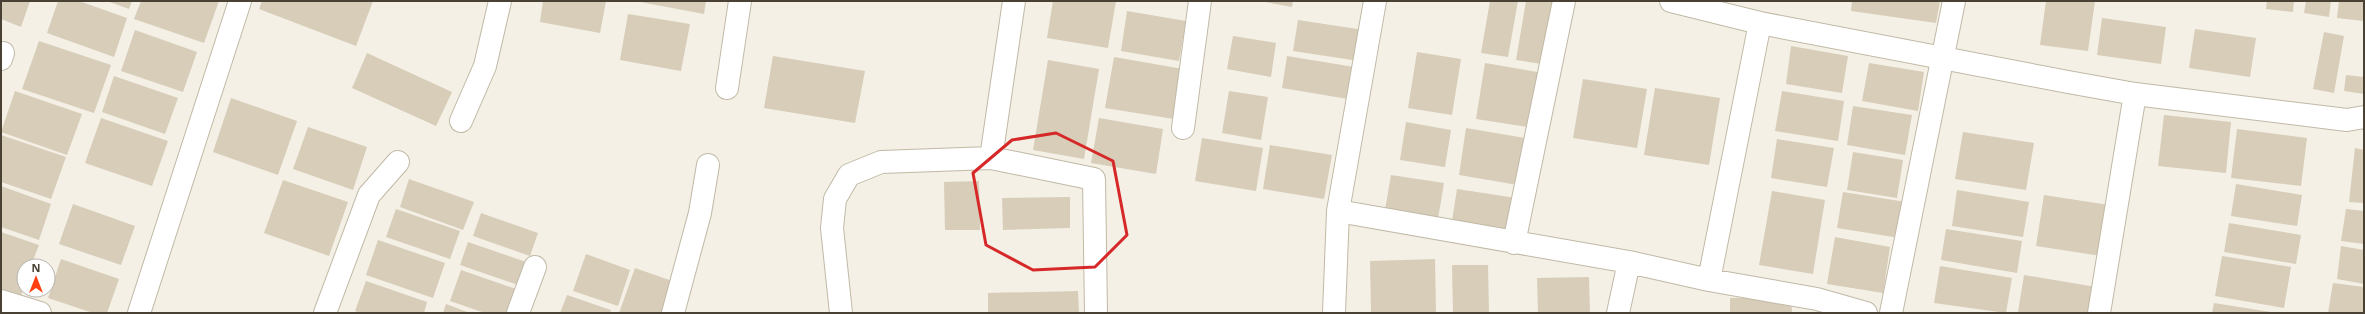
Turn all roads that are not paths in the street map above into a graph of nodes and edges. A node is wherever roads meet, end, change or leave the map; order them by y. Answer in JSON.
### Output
{"nodes":[{"id":1,"x":240,"y":1,"type":"edge"},
{"id":2,"x":500,"y":1,"type":"edge"},
{"id":3,"x":740,"y":1,"type":"edge"},
{"id":4,"x":1014,"y":1,"type":"edge"},
{"id":5,"x":1200,"y":1,"type":"edge"},
{"id":6,"x":1375,"y":1,"type":"edge"},
{"id":7,"x":1564,"y":1,"type":"edge"},
{"id":8,"x":1671,"y":1,"type":"edge"},
{"id":9,"x":1954,"y":1,"type":"edge"},
{"id":10,"x":1760,"y":23,"type":"junction"},
{"id":11,"x":1943,"y":58,"type":"junction"},
{"id":12,"x":727,"y":88,"type":"dead end"},
{"id":13,"x":2135,"y":94,"type":"junction"},
{"id":14,"x":2364,"y":116,"type":"edge"},
{"id":15,"x":461,"y":121,"type":"dead end"},
{"id":16,"x":1182,"y":128,"type":"dead end"},
{"id":17,"x":991,"y":158,"type":"junction"},
{"id":18,"x":398,"y":162,"type":"dead end"},
{"id":19,"x":708,"y":165,"type":"dead end"},
{"id":20,"x":1338,"y":210,"type":"junction"},
{"id":21,"x":1514,"y":243,"type":"junction"},
{"id":22,"x":1629,"y":262,"type":"junction"},
{"id":23,"x":535,"y":267,"type":"dead end"},
{"id":24,"x":1709,"y":280,"type":"junction"},
{"id":25,"x":1,"y":301,"type":"edge"},
{"id":26,"x":1817,"y":306,"type":"edge"},
{"id":27,"x":40,"y":313,"type":"edge"},
{"id":28,"x":139,"y":313,"type":"edge"},
{"id":29,"x":325,"y":313,"type":"edge"},
{"id":30,"x":518,"y":313,"type":"edge"},
{"id":31,"x":673,"y":313,"type":"edge"},
{"id":32,"x":841,"y":313,"type":"edge"},
{"id":33,"x":1096,"y":313,"type":"edge"},
{"id":34,"x":1334,"y":313,"type":"edge"},
{"id":35,"x":1618,"y":313,"type":"edge"},
{"id":36,"x":1866,"y":313,"type":"edge"},
{"id":37,"x":1891,"y":313,"type":"edge"},
{"id":38,"x":2099,"y":313,"type":"edge"}],
"edges":[{"from":1,"to":28,"type":"street"},
{"from":2,"to":15,"type":"street"},
{"from":3,"to":12,"type":"street"},
{"from":4,"to":17,"type":"street"},
{"from":5,"to":16,"type":"street"},
{"from":6,"to":20,"type":"street"},
{"from":7,"to":21,"type":"street"},
{"from":8,"to":10,"type":"street"},
{"from":9,"to":11,"type":"street"},
{"from":10,"to":11,"type":"street"},
{"from":10,"to":24,"type":"street"},
{"from":11,"to":13,"type":"street"},
{"from":11,"to":37,"type":"street"},
{"from":13,"to":14,"type":"street"},
{"from":13,"to":38,"type":"street"},
{"from":17,"to":32,"type":"street"},
{"from":17,"to":33,"type":"street"},
{"from":18,"to":29,"type":"street"},
{"from":19,"to":31,"type":"street"},
{"from":20,"to":21,"type":"street"},
{"from":20,"to":34,"type":"street"},
{"from":21,"to":22,"type":"street"},
{"from":22,"to":24,"type":"street"},
{"from":22,"to":35,"type":"street"},
{"from":23,"to":30,"type":"street"},
{"from":24,"to":26,"type":"street"},
{"from":25,"to":27,"type":"street"},
{"from":26,"to":36,"type":"street"}]}
